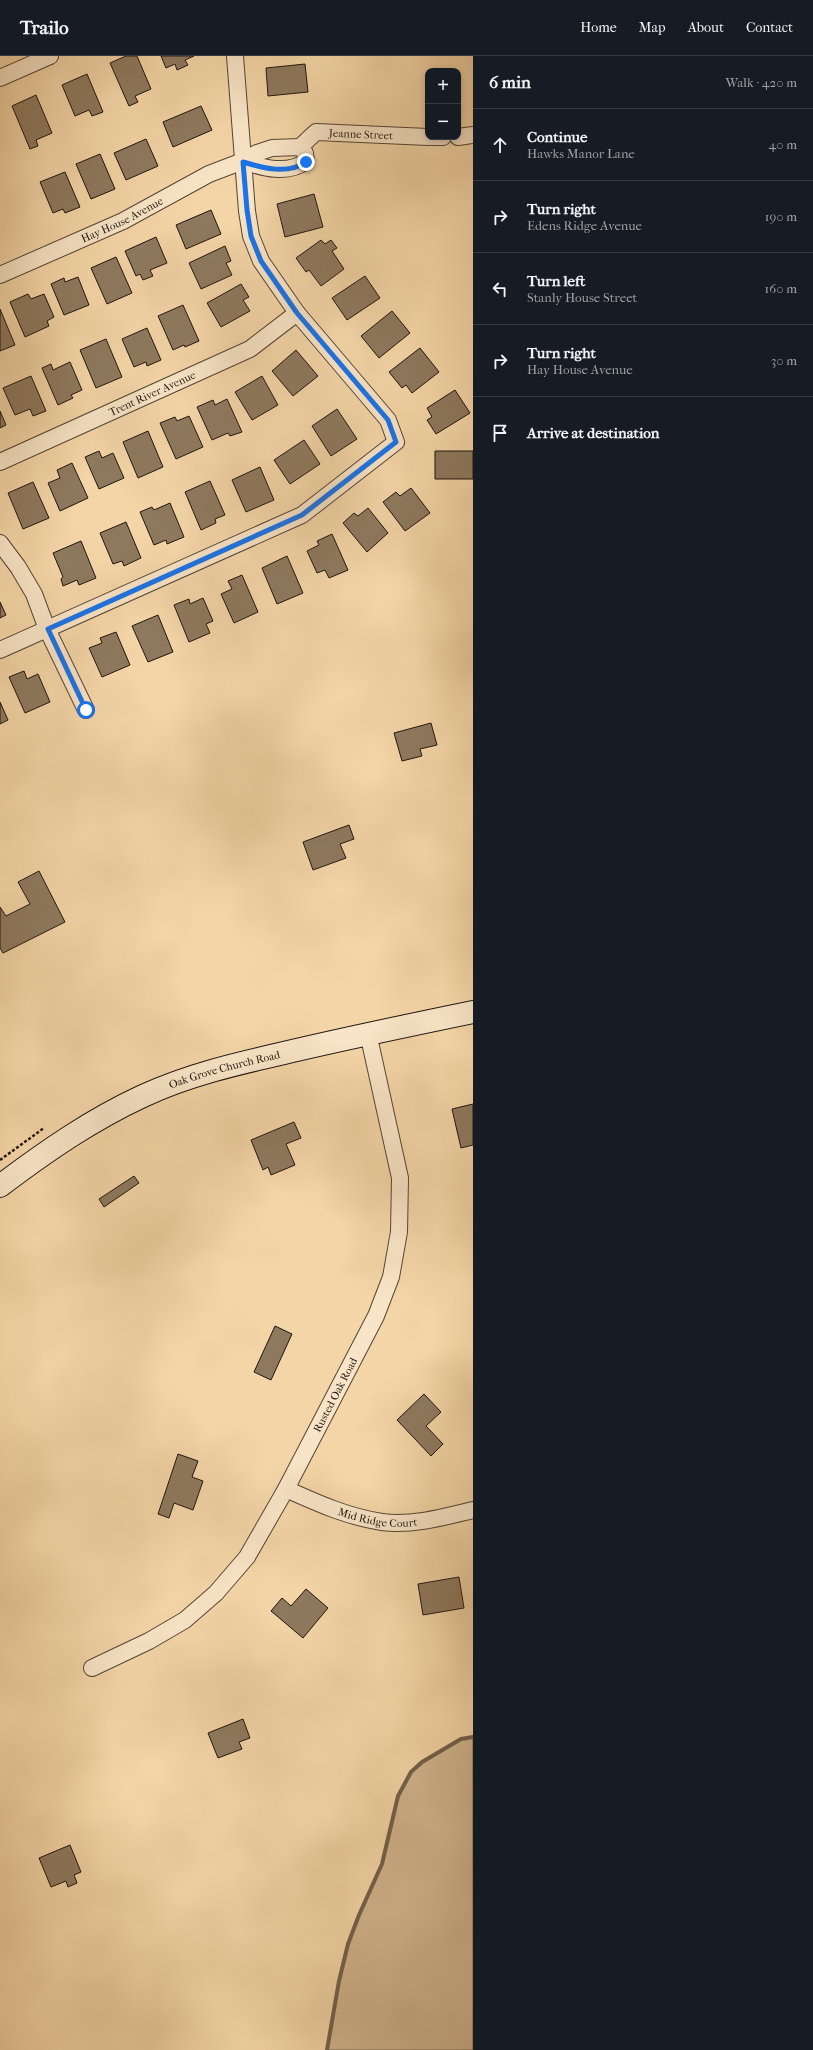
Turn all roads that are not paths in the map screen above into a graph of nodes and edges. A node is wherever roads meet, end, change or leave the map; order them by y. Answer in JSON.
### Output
{"nodes":[{"id":1,"x":50,"y":56,"type":"edge"},
{"id":2,"x":235,"y":56,"type":"edge"},
{"id":3,"x":0,"y":78,"type":"edge"},
{"id":4,"x":473,"y":135,"type":"edge"},
{"id":5,"x":425,"y":137,"type":"edge"},
{"id":6,"x":461,"y":137,"type":"edge"},
{"id":7,"x":243,"y":162,"type":"junction"},
{"id":8,"x":0,"y":275,"type":"edge"},
{"id":9,"x":297,"y":313,"type":"junction"},
{"id":10,"x":0,"y":462,"type":"edge"},
{"id":11,"x":0,"y":543,"type":"edge"},
{"id":12,"x":48,"y":629,"type":"junction"},
{"id":13,"x":0,"y":650,"type":"edge"},
{"id":14,"x":86,"y":710,"type":"dead end"},
{"id":15,"x":473,"y":1012,"type":"edge"},
{"id":16,"x":368,"y":1033,"type":"junction"},
{"id":17,"x":0,"y":1186,"type":"edge"},
{"id":18,"x":286,"y":1489,"type":"junction"},
{"id":19,"x":473,"y":1510,"type":"edge"},
{"id":20,"x":92,"y":1668,"type":"dead end"}],
"edges":[{"from":1,"to":3,"type":"street"},
{"from":2,"to":7,"type":"street"},
{"from":4,"to":6,"type":"street"},
{"from":5,"to":7,"type":"street","name":"Jeanne Street"},
{"from":7,"to":8,"type":"street","name":"Hay House Avenue"},
{"from":7,"to":9,"type":"street"},
{"from":9,"to":10,"type":"street","name":"Trent River Avenue"},
{"from":9,"to":12,"type":"street"},
{"from":11,"to":12,"type":"street"},
{"from":12,"to":13,"type":"street"},
{"from":12,"to":14,"type":"street"},
{"from":15,"to":16,"type":"main road","name":"Oak Grove Church Road"},
{"from":16,"to":17,"type":"main road","name":"Oak Grove Church Road"},
{"from":16,"to":18,"type":"street","name":"Rusted Oak Road"},
{"from":18,"to":19,"type":"street","name":"Mid Ridge Court"},
{"from":18,"to":20,"type":"street","name":"Rusted Oak Road"}]}
